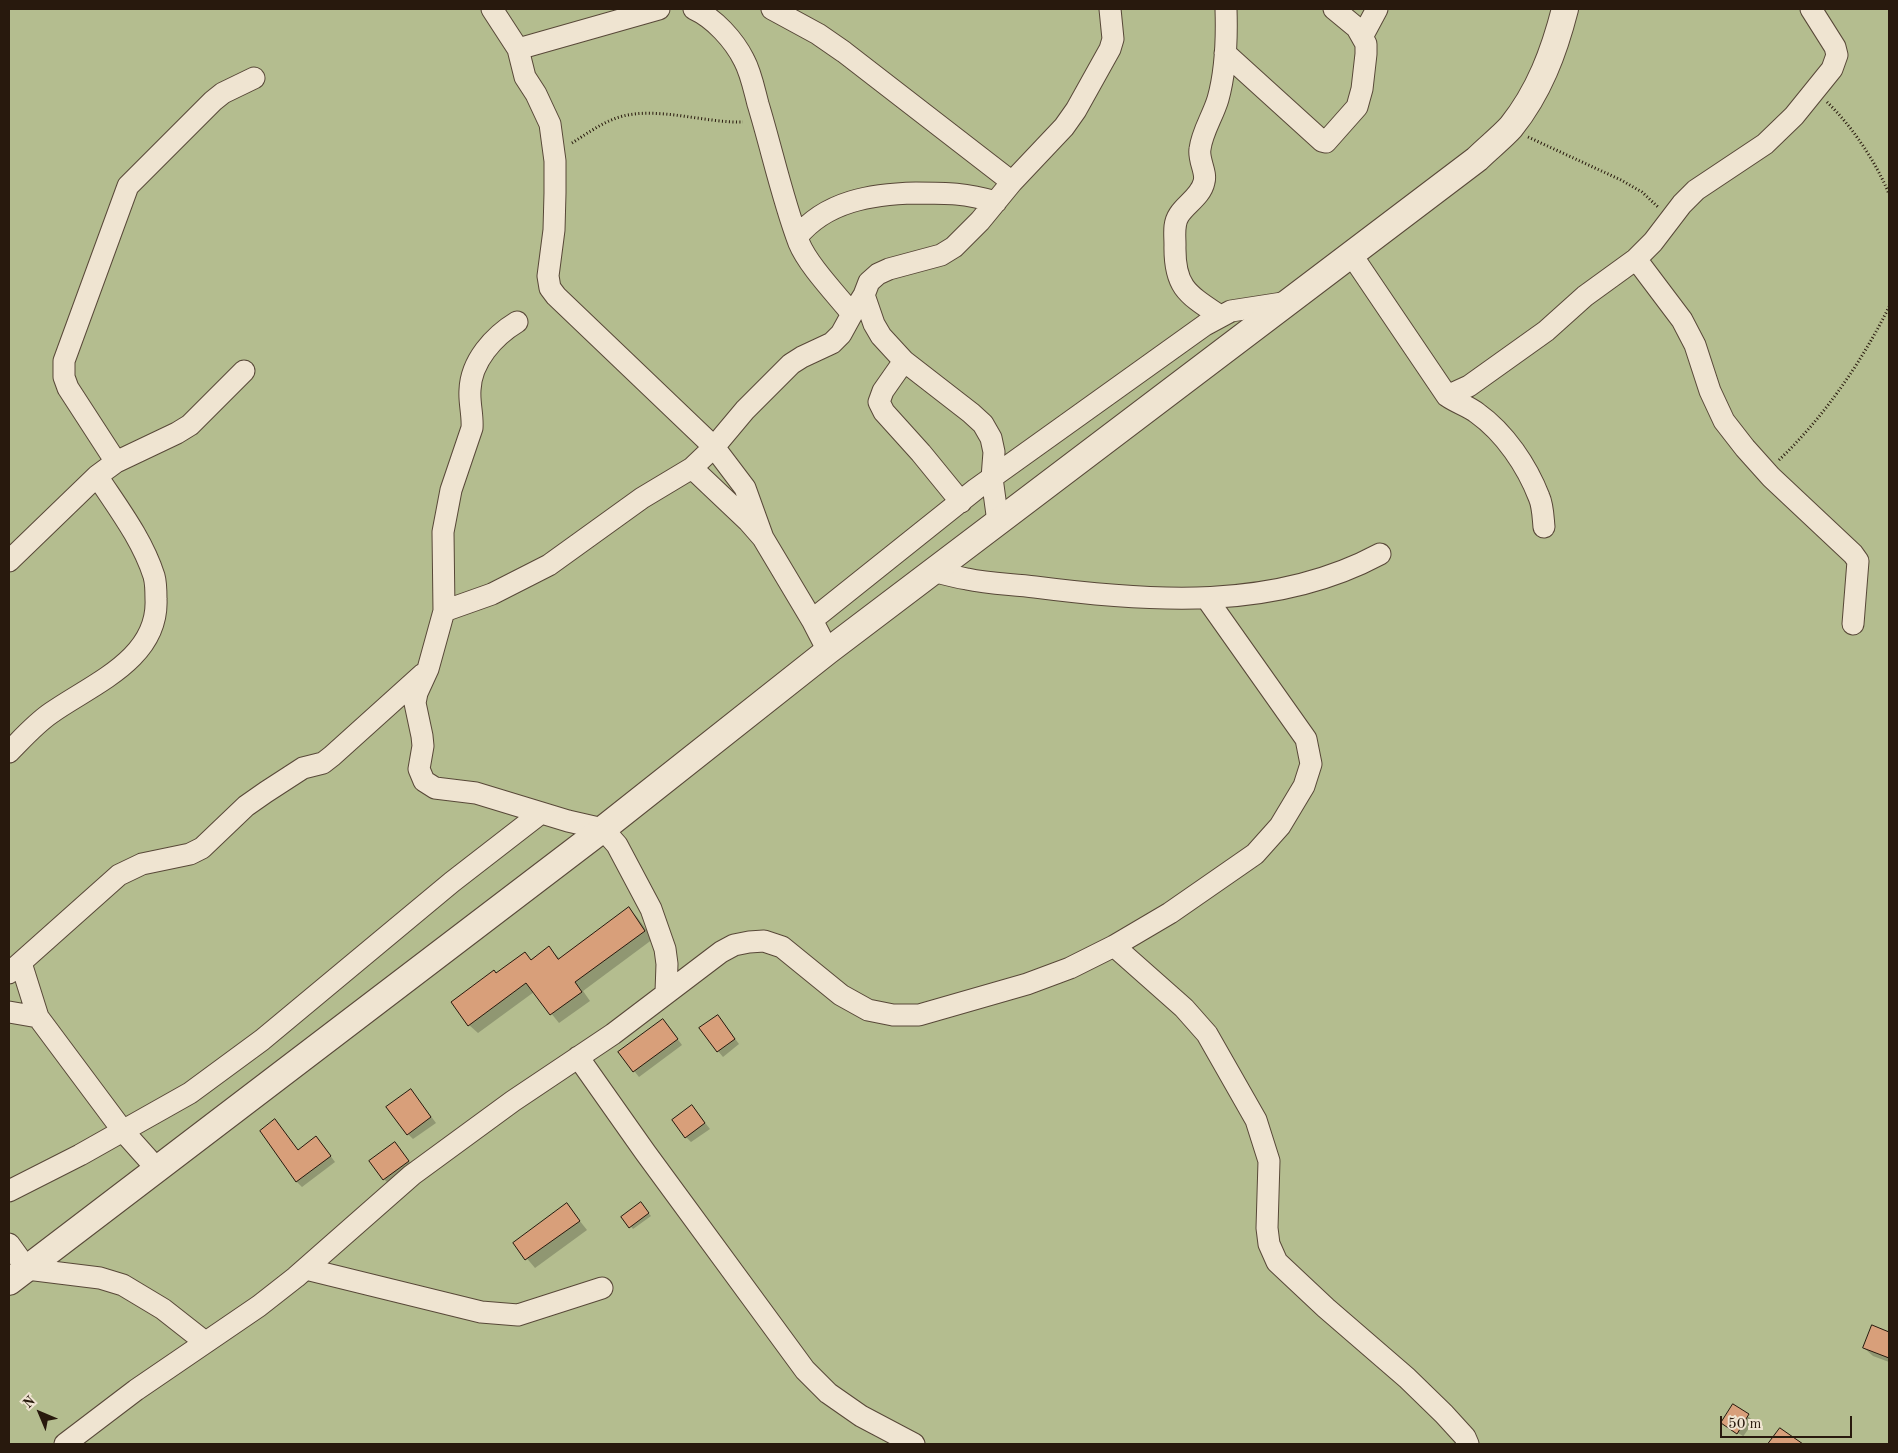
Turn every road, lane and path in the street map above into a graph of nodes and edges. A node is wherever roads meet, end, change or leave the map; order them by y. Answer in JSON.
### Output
{"nodes":[{"id":1,"x":492,"y":9,"type":"edge"},
{"id":2,"x":659,"y":9,"type":"edge"},
{"id":3,"x":772,"y":9,"type":"edge"},
{"id":4,"x":1110,"y":9,"type":"edge"},
{"id":5,"x":1226,"y":9,"type":"edge"},
{"id":6,"x":1334,"y":9,"type":"edge"},
{"id":7,"x":1377,"y":9,"type":"edge"},
{"id":8,"x":1565,"y":9,"type":"edge"},
{"id":9,"x":1811,"y":9,"type":"edge"},
{"id":10,"x":708,"y":11,"type":"edge"},
{"id":11,"x":1362,"y":37,"type":"junction"},
{"id":12,"x":518,"y":49,"type":"junction"},
{"id":13,"x":1225,"y":53,"type":"junction"},
{"id":14,"x":254,"y":78,"type":"dead end"},
{"id":15,"x":1816,"y":91,"type":"junction"},
{"id":16,"x":764,"y":121,"type":"junction"},
{"id":17,"x":1510,"y":127,"type":"junction"},
{"id":18,"x":555,"y":161,"type":"junction"},
{"id":19,"x":1012,"y":182,"type":"junction"},
{"id":20,"x":1889,"y":194,"type":"edge"},
{"id":21,"x":996,"y":202,"type":"junction"},
{"id":22,"x":1671,"y":220,"type":"junction"},
{"id":23,"x":797,"y":237,"type":"junction"},
{"id":24,"x":1351,"y":254,"type":"junction"},
{"id":25,"x":1636,"y":259,"type":"junction"},
{"id":26,"x":864,"y":295,"type":"junction"},
{"id":27,"x":1290,"y":302,"type":"junction"},
{"id":28,"x":1889,"y":307,"type":"edge"},
{"id":29,"x":852,"y":314,"type":"junction"},
{"id":30,"x":1220,"y":316,"type":"junction"},
{"id":31,"x":517,"y":322,"type":"dead end"},
{"id":32,"x":904,"y":361,"type":"junction"},
{"id":33,"x":244,"y":371,"type":"dead end"},
{"id":34,"x":1448,"y":396,"type":"junction"},
{"id":35,"x":714,"y":447,"type":"junction"},
{"id":36,"x":116,"y":462,"type":"junction"},
{"id":37,"x":692,"y":468,"type":"junction"},
{"id":38,"x":1767,"y":472,"type":"junction"},
{"id":39,"x":97,"y":476,"type":"junction"},
{"id":40,"x":992,"y":478,"type":"junction"},
{"id":41,"x":961,"y":502,"type":"junction"},
{"id":42,"x":998,"y":522,"type":"junction"},
{"id":43,"x":1544,"y":527,"type":"dead end"},
{"id":44,"x":763,"y":538,"type":"junction"},
{"id":45,"x":1380,"y":554,"type":"dead end"},
{"id":46,"x":9,"y":562,"type":"edge"},
{"id":47,"x":933,"y":571,"type":"junction"},
{"id":48,"x":1207,"y":599,"type":"junction"},
{"id":49,"x":444,"y":611,"type":"junction"},
{"id":50,"x":812,"y":620,"type":"junction"},
{"id":51,"x":1853,"y":624,"type":"dead end"},
{"id":52,"x":828,"y":652,"type":"junction"},
{"id":53,"x":428,"y":669,"type":"junction"},
{"id":54,"x":9,"y":752,"type":"edge"},
{"id":55,"x":541,"y":813,"type":"junction"},
{"id":56,"x":604,"y":829,"type":"junction"},
{"id":57,"x":1114,"y":946,"type":"junction"},
{"id":58,"x":15,"y":968,"type":"edge"},
{"id":59,"x":666,"y":992,"type":"junction"},
{"id":60,"x":9,"y":1012,"type":"edge"},
{"id":61,"x":38,"y":1017,"type":"junction"},
{"id":62,"x":578,"y":1057,"type":"junction"},
{"id":63,"x":123,"y":1132,"type":"junction"},
{"id":64,"x":157,"y":1169,"type":"junction"},
{"id":65,"x":9,"y":1191,"type":"edge"},
{"id":66,"x":9,"y":1244,"type":"edge"},
{"id":67,"x":306,"y":1269,"type":"junction"},
{"id":68,"x":18,"y":1275,"type":"edge"},
{"id":69,"x":602,"y":1288,"type":"dead end"},
{"id":70,"x":205,"y":1342,"type":"junction"},
{"id":71,"x":65,"y":1444,"type":"edge"},
{"id":72,"x":914,"y":1444,"type":"edge"},
{"id":73,"x":1468,"y":1444,"type":"edge"}],
"edges":[{"from":1,"to":12,"type":"street"},
{"from":2,"to":12,"type":"street"},
{"from":3,"to":19,"type":"street"},
{"from":4,"to":19,"type":"street"},
{"from":5,"to":13,"type":"street"},
{"from":6,"to":11,"type":"street"},
{"from":7,"to":11,"type":"street"},
{"from":8,"to":17,"type":"street"},
{"from":9,"to":15,"type":"street"},
{"from":10,"to":16,"type":"street"},
{"from":11,"to":13,"type":"street"},
{"from":12,"to":18,"type":"street"},
{"from":13,"to":30,"type":"street"},
{"from":14,"to":36,"type":"street"},
{"from":15,"to":20,"type":"path"},
{"from":15,"to":22,"type":"street"},
{"from":16,"to":18,"type":"path"},
{"from":16,"to":23,"type":"street"},
{"from":17,"to":22,"type":"path"},
{"from":17,"to":24,"type":"street"},
{"from":18,"to":35,"type":"street"},
{"from":19,"to":21,"type":"street"},
{"from":21,"to":23,"type":"street"},
{"from":21,"to":26,"type":"street"},
{"from":22,"to":25,"type":"street"},
{"from":23,"to":29,"type":"street"},
{"from":24,"to":27,"type":"street"},
{"from":24,"to":34,"type":"street"},
{"from":25,"to":34,"type":"street"},
{"from":25,"to":38,"type":"street"},
{"from":26,"to":29,"type":"street"},
{"from":26,"to":32,"type":"street"},
{"from":27,"to":30,"type":"street"},
{"from":27,"to":42,"type":"street"},
{"from":28,"to":38,"type":"path"},
{"from":29,"to":35,"type":"street"},
{"from":30,"to":40,"type":"street"},
{"from":31,"to":49,"type":"street"},
{"from":32,"to":40,"type":"street"},
{"from":32,"to":41,"type":"street"},
{"from":33,"to":36,"type":"street"},
{"from":34,"to":43,"type":"street"},
{"from":35,"to":37,"type":"street"},
{"from":35,"to":44,"type":"street"},
{"from":36,"to":39,"type":"street"},
{"from":37,"to":44,"type":"street"},
{"from":37,"to":49,"type":"street"},
{"from":38,"to":51,"type":"street"},
{"from":39,"to":46,"type":"street"},
{"from":39,"to":54,"type":"street"},
{"from":40,"to":41,"type":"street"},
{"from":40,"to":42,"type":"street"},
{"from":41,"to":50,"type":"street"},
{"from":42,"to":47,"type":"street"},
{"from":44,"to":50,"type":"street"},
{"from":45,"to":48,"type":"street"},
{"from":47,"to":48,"type":"street"},
{"from":47,"to":52,"type":"street"},
{"from":48,"to":57,"type":"street"},
{"from":49,"to":53,"type":"street"},
{"from":50,"to":52,"type":"street"},
{"from":52,"to":56,"type":"street"},
{"from":53,"to":55,"type":"street"},
{"from":53,"to":58,"type":"street"},
{"from":55,"to":56,"type":"street"},
{"from":55,"to":63,"type":"street"},
{"from":56,"to":59,"type":"street"},
{"from":56,"to":64,"type":"street"},
{"from":57,"to":59,"type":"street"},
{"from":57,"to":73,"type":"street"},
{"from":58,"to":61,"type":"street"},
{"from":59,"to":62,"type":"street"},
{"from":60,"to":61,"type":"street"},
{"from":61,"to":63,"type":"street"},
{"from":62,"to":67,"type":"street"},
{"from":62,"to":72,"type":"street"},
{"from":63,"to":64,"type":"street"},
{"from":63,"to":65,"type":"street"},
{"from":64,"to":68,"type":"street"},
{"from":66,"to":68,"type":"street"},
{"from":67,"to":69,"type":"street"},
{"from":67,"to":70,"type":"street"},
{"from":68,"to":70,"type":"street"},
{"from":70,"to":71,"type":"street"}]}
